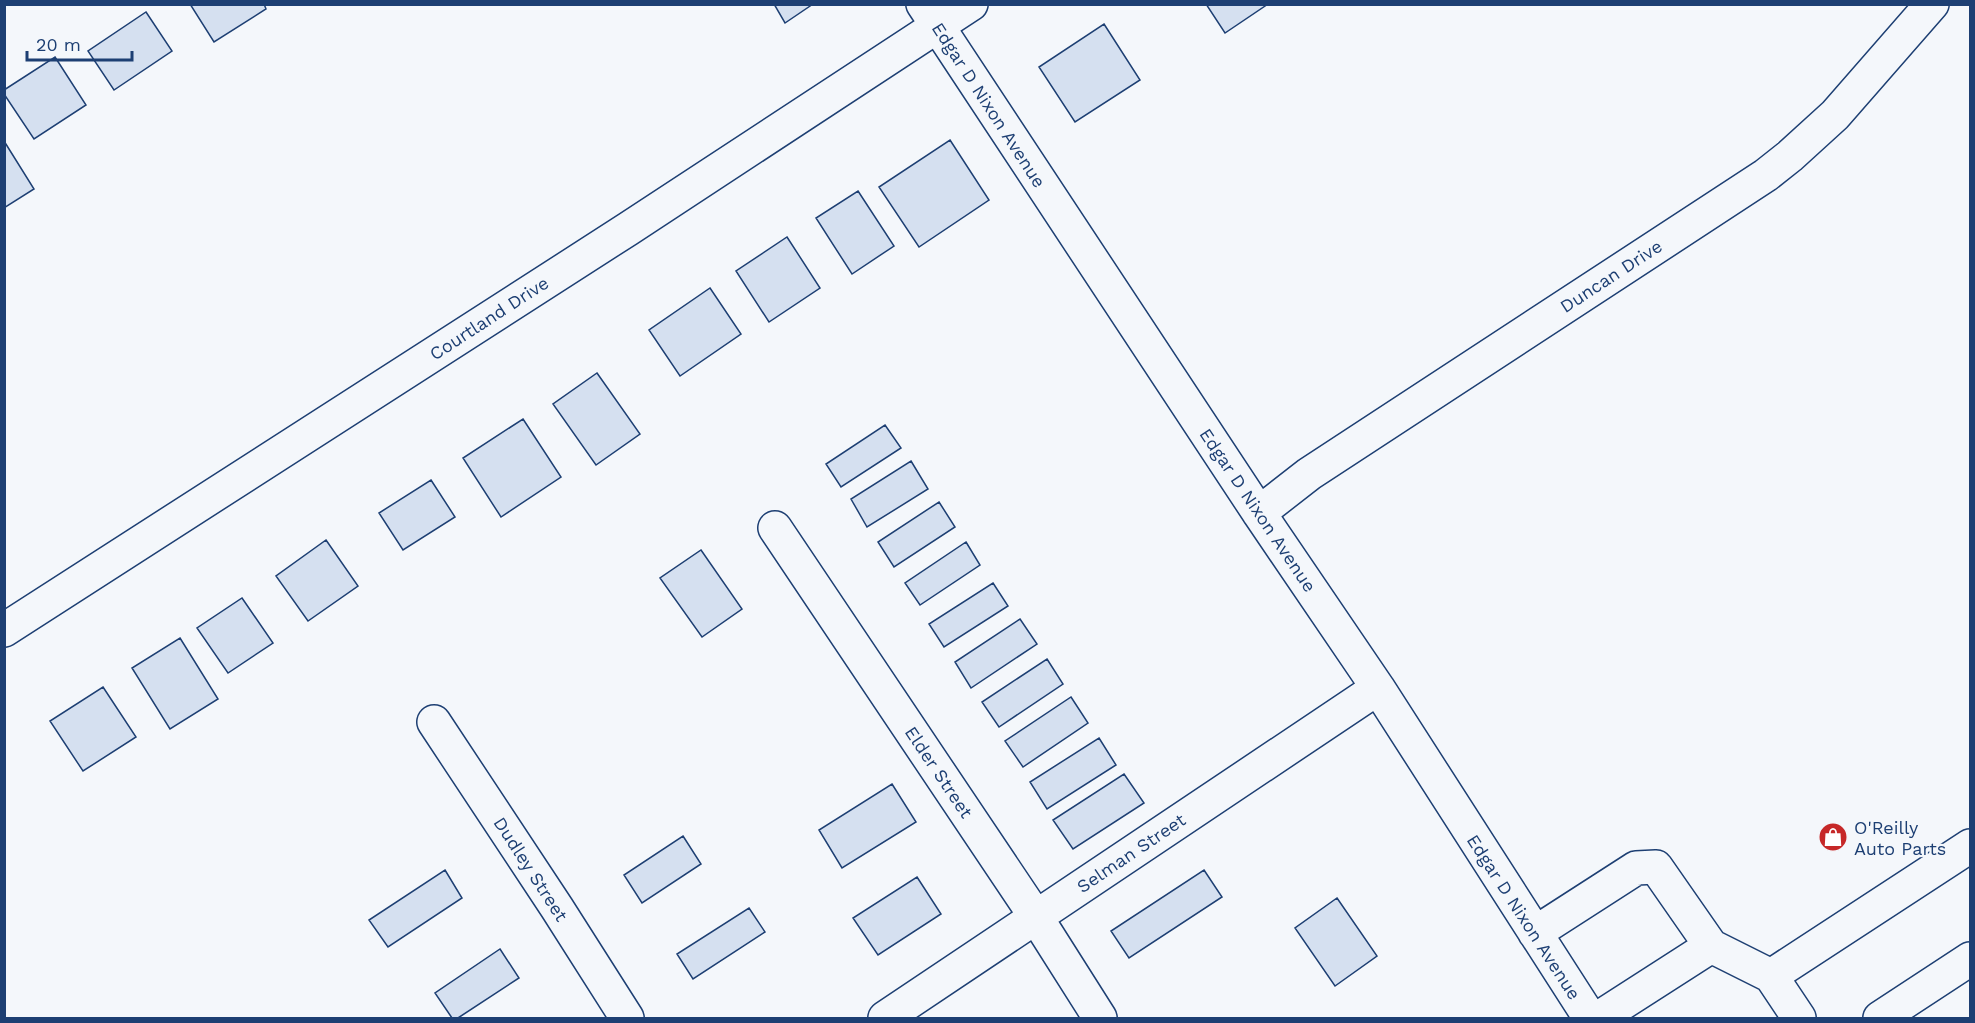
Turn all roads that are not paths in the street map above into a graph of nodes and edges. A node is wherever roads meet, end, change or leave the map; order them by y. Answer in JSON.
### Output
{"nodes":[{"id":1,"x":971,"y":4,"type":"edge"},
{"id":2,"x":1932,"y":4,"type":"edge"},
{"id":3,"x":930,"y":16,"type":"edge"},
{"id":4,"x":1259,"y":513,"type":"junction"},
{"id":5,"x":775,"y":528,"type":"dead end"},
{"id":6,"x":4,"y":630,"type":"edge"},
{"id":7,"x":1378,"y":688,"type":"junction"},
{"id":8,"x":434,"y":722,"type":"dead end"},
{"id":9,"x":1971,"y":846,"type":"edge"},
{"id":10,"x":1036,"y":917,"type":"junction"},
{"id":11,"x":1535,"y":933,"type":"junction"},
{"id":12,"x":1711,"y":946,"type":"junction"},
{"id":13,"x":1971,"y":959,"type":"edge"},
{"id":14,"x":1771,"y":976,"type":"junction"},
{"id":15,"x":627,"y":1018,"type":"edge"},
{"id":16,"x":885,"y":1018,"type":"edge"},
{"id":17,"x":1100,"y":1018,"type":"edge"},
{"id":18,"x":1590,"y":1018,"type":"edge"},
{"id":19,"x":1599,"y":1018,"type":"edge"},
{"id":20,"x":1799,"y":1018,"type":"edge"},
{"id":21,"x":1880,"y":1018,"type":"edge"}],
"edges":[{"from":1,"to":3,"type":"street","name":"Courtland Drive"},
{"from":2,"to":4,"type":"street","name":"Duncan Drive"},
{"from":3,"to":4,"type":"street","name":"Edgar D Nixon Avenue"},
{"from":3,"to":6,"type":"street","name":"Courtland Drive"},
{"from":4,"to":7,"type":"street","name":"Edgar D Nixon Avenue"},
{"from":5,"to":10,"type":"street","name":"Elder Street"},
{"from":7,"to":10,"type":"street","name":"Selman Street"},
{"from":7,"to":11,"type":"street","name":"Edgar D Nixon Avenue"},
{"from":8,"to":15,"type":"street","name":"Dudley Street"},
{"from":9,"to":14,"type":"street"},
{"from":10,"to":16,"type":"street","name":"Selman Street"},
{"from":10,"to":17,"type":"street","name":"Elder Street"},
{"from":11,"to":12,"type":"street"},
{"from":11,"to":18,"type":"street","name":"Edgar D Nixon Avenue"},
{"from":12,"to":14,"type":"street"},
{"from":12,"to":19,"type":"street"},
{"from":13,"to":21,"type":"street"},
{"from":14,"to":20,"type":"street"}]}
